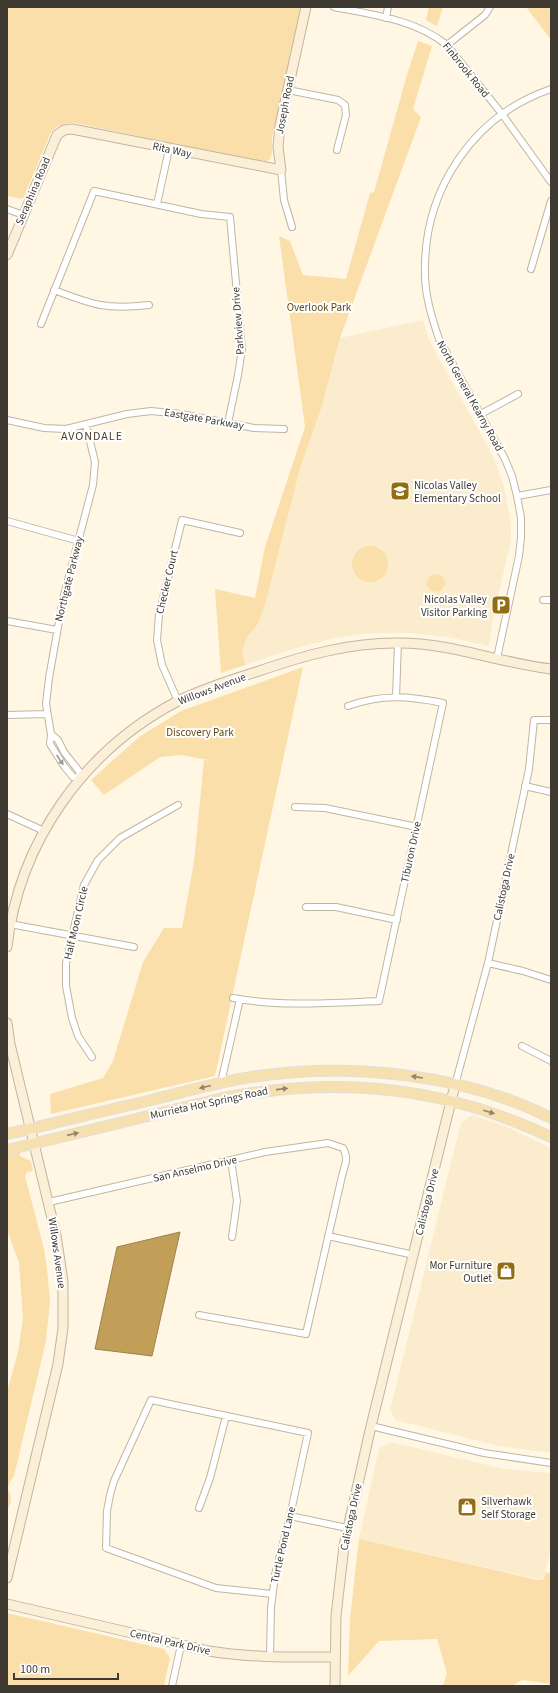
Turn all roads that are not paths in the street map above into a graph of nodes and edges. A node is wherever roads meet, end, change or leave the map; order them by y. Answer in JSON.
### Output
{"nodes":[{"id":1,"x":306,"y":7,"type":"edge"},
{"id":2,"x":334,"y":7,"type":"edge"},
{"id":3,"x":388,"y":7,"type":"edge"},
{"id":4,"x":490,"y":7,"type":"edge"},
{"id":5,"x":386,"y":18,"type":"junction"},
{"id":6,"x":447,"y":44,"type":"junction"},
{"id":7,"x":551,"y":89,"type":"edge"},
{"id":8,"x":288,"y":90,"type":"junction"},
{"id":9,"x":502,"y":114,"type":"junction"},
{"id":10,"x":64,"y":130,"type":"joint"},
{"id":11,"x":169,"y":149,"type":"junction"},
{"id":12,"x":337,"y":150,"type":"dead end"},
{"id":13,"x":281,"y":170,"type":"junction"},
{"id":14,"x":551,"y":182,"type":"edge"},
{"id":15,"x":551,"y":201,"type":"edge"},
{"id":16,"x":157,"y":204,"type":"junction"},
{"id":17,"x":7,"y":209,"type":"edge"},
{"id":18,"x":23,"y":215,"type":"junction"},
{"id":19,"x":292,"y":227,"type":"dead end"},
{"id":20,"x":7,"y":255,"type":"edge"},
{"id":21,"x":531,"y":269,"type":"dead end"},
{"id":22,"x":54,"y":290,"type":"junction"},
{"id":23,"x":149,"y":305,"type":"dead end"},
{"id":24,"x":41,"y":324,"type":"dead end"},
{"id":25,"x":518,"y":394,"type":"dead end"},
{"id":26,"x":481,"y":414,"type":"junction"},
{"id":27,"x":7,"y":420,"type":"edge"},
{"id":28,"x":228,"y":423,"type":"junction"},
{"id":29,"x":86,"y":425,"type":"junction"},
{"id":30,"x":284,"y":429,"type":"dead end"},
{"id":31,"x":551,"y":490,"type":"edge"},
{"id":32,"x":517,"y":496,"type":"junction"},
{"id":33,"x":7,"y":521,"type":"edge"},
{"id":34,"x":240,"y":533,"type":"dead end"},
{"id":35,"x":79,"y":541,"type":"junction"},
{"id":36,"x":542,"y":600,"type":"dead end"},
{"id":37,"x":551,"y":600,"type":"edge"},
{"id":38,"x":7,"y":621,"type":"edge"},
{"id":39,"x":57,"y":630,"type":"junction"},
{"id":40,"x":398,"y":643,"type":"junction"},
{"id":41,"x":497,"y":658,"type":"junction"},
{"id":42,"x":551,"y":669,"type":"edge"},
{"id":43,"x":396,"y":697,"type":"junction"},
{"id":44,"x":178,"y":701,"type":"junction"},
{"id":45,"x":348,"y":706,"type":"dead end"},
{"id":46,"x":47,"y":714,"type":"junction"},
{"id":47,"x":7,"y":715,"type":"edge"},
{"id":48,"x":551,"y":720,"type":"edge"},
{"id":49,"x":80,"y":778,"type":"junction"},
{"id":50,"x":525,"y":786,"type":"junction"},
{"id":51,"x":551,"y":792,"type":"edge"},
{"id":52,"x":178,"y":805,"type":"dead end"},
{"id":53,"x":295,"y":807,"type":"dead end"},
{"id":54,"x":7,"y":814,"type":"edge"},
{"id":55,"x":417,"y":827,"type":"junction"},
{"id":56,"x":44,"y":831,"type":"junction"},
{"id":57,"x":306,"y":907,"type":"dead end"},
{"id":58,"x":397,"y":920,"type":"junction"},
{"id":59,"x":10,"y":924,"type":"junction"},
{"id":60,"x":72,"y":936,"type":"junction"},
{"id":61,"x":7,"y":947,"type":"edge"},
{"id":62,"x":134,"y":948,"type":"dead end"},
{"id":63,"x":488,"y":963,"type":"junction"},
{"id":64,"x":551,"y":980,"type":"edge"},
{"id":65,"x":233,"y":998,"type":"dead end"},
{"id":66,"x":240,"y":999,"type":"junction"},
{"id":67,"x":7,"y":1024,"type":"edge"},
{"id":68,"x":522,"y":1046,"type":"dead end"},
{"id":69,"x":92,"y":1057,"type":"dead end"},
{"id":70,"x":551,"y":1061,"type":"edge"},
{"id":71,"x":221,"y":1083,"type":"junction"},
{"id":72,"x":455,"y":1084,"type":"junction"},
{"id":73,"x":451,"y":1100,"type":"junction"},
{"id":74,"x":551,"y":1118,"type":"edge"},
{"id":75,"x":31,"y":1128,"type":"junction"},
{"id":76,"x":7,"y":1134,"type":"edge"},
{"id":77,"x":551,"y":1137,"type":"edge"},
{"id":78,"x":35,"y":1143,"type":"junction"},
{"id":79,"x":7,"y":1150,"type":"edge"},
{"id":80,"x":231,"y":1160,"type":"junction"},
{"id":81,"x":49,"y":1202,"type":"junction"},
{"id":82,"x":328,"y":1236,"type":"junction"},
{"id":83,"x":232,"y":1237,"type":"dead end"},
{"id":84,"x":414,"y":1255,"type":"junction"},
{"id":85,"x":199,"y":1315,"type":"dead end"},
{"id":86,"x":226,"y":1416,"type":"junction"},
{"id":87,"x":371,"y":1426,"type":"junction"},
{"id":88,"x":551,"y":1463,"type":"edge"},
{"id":89,"x":199,"y":1508,"type":"dead end"},
{"id":90,"x":290,"y":1516,"type":"junction"},
{"id":91,"x":347,"y":1528,"type":"junction"},
{"id":92,"x":7,"y":1578,"type":"edge"},
{"id":93,"x":272,"y":1594,"type":"junction"},
{"id":94,"x":7,"y":1604,"type":"edge"},
{"id":95,"x":181,"y":1645,"type":"junction"},
{"id":96,"x":270,"y":1657,"type":"junction"},
{"id":97,"x":335,"y":1657,"type":"junction"},
{"id":98,"x":172,"y":1686,"type":"edge"},
{"id":99,"x":335,"y":1686,"type":"edge"}],
"edges":[{"from":1,"to":8,"type":"street","name":"Joseph Road"},
{"from":2,"to":5,"type":"street","name":"Finbrook Road"},
{"from":3,"to":5,"type":"street"},
{"from":4,"to":6,"type":"street"},
{"from":5,"to":6,"type":"street","name":"Finbrook Road"},
{"from":6,"to":9,"type":"street","name":"Finbrook Road"},
{"from":7,"to":9,"type":"street","name":"North General Kearny Road"},
{"from":8,"to":12,"type":"street"},
{"from":8,"to":13,"type":"street","name":"Joseph Road"},
{"from":9,"to":14,"type":"street","name":"Finbrook Road"},
{"from":9,"to":26,"type":"street","name":"North General Kearny Road"},
{"from":10,"to":11,"type":"street","name":"Rita Way"},
{"from":10,"to":18,"type":"street","name":"Seraphina Road"},
{"from":11,"to":13,"type":"street","name":"Rita Way"},
{"from":11,"to":16,"type":"street"},
{"from":13,"to":19,"type":"street","name":"Joseph Road"},
{"from":15,"to":21,"type":"street"},
{"from":16,"to":22,"type":"street"},
{"from":16,"to":28,"type":"street","name":"Parkview Drive"},
{"from":17,"to":18,"type":"street"},
{"from":18,"to":20,"type":"street","name":"Seraphina Road"},
{"from":22,"to":23,"type":"street"},
{"from":22,"to":24,"type":"street"},
{"from":25,"to":26,"type":"street"},
{"from":26,"to":32,"type":"street","name":"North General Kearny Road"},
{"from":27,"to":29,"type":"street","name":"Eastgate Parkway"},
{"from":28,"to":29,"type":"street","name":"Eastgate Parkway"},
{"from":28,"to":30,"type":"street","name":"Eastgate Parkway"},
{"from":29,"to":35,"type":"street","name":"Northgate Parkway"},
{"from":31,"to":32,"type":"street"},
{"from":32,"to":41,"type":"street","name":"North General Kearny Road"},
{"from":33,"to":35,"type":"street"},
{"from":34,"to":44,"type":"street","name":"Checker Court"},
{"from":35,"to":39,"type":"street","name":"Northgate Parkway"},
{"from":36,"to":37,"type":"street"},
{"from":38,"to":39,"type":"street"},
{"from":39,"to":46,"type":"street","name":"Northgate Parkway"},
{"from":40,"to":41,"type":"street","name":"Willows Avenue"},
{"from":40,"to":43,"type":"street"},
{"from":40,"to":44,"type":"street","name":"Willows Avenue"},
{"from":41,"to":42,"type":"street","name":"Willows Avenue"},
{"from":43,"to":45,"type":"street"},
{"from":43,"to":55,"type":"street","name":"Tiburon Drive"},
{"from":44,"to":49,"type":"street","name":"Willows Avenue"},
{"from":46,"to":47,"type":"street"},
{"from":46,"to":49,"type":"street","name":"Northgate Parkway"},
{"from":48,"to":50,"type":"street","name":"Calistoga Drive"},
{"from":49,"to":56,"type":"street","name":"Willows Avenue"},
{"from":50,"to":51,"type":"street"},
{"from":50,"to":63,"type":"street","name":"Calistoga Drive"},
{"from":52,"to":60,"type":"street","name":"Half Moon Circle"},
{"from":53,"to":55,"type":"street"},
{"from":54,"to":56,"type":"street"},
{"from":55,"to":58,"type":"street","name":"Tiburon Drive"},
{"from":56,"to":59,"type":"street","name":"Willows Avenue"},
{"from":57,"to":58,"type":"street"},
{"from":58,"to":66,"type":"street","name":"Tiburon Drive"},
{"from":59,"to":60,"type":"street"},
{"from":59,"to":61,"type":"street","name":"Willows Avenue"},
{"from":60,"to":62,"type":"street"},
{"from":60,"to":69,"type":"street","name":"Half Moon Circle"},
{"from":63,"to":64,"type":"street"},
{"from":63,"to":72,"type":"street","name":"Calistoga Drive"},
{"from":65,"to":66,"type":"street"},
{"from":66,"to":71,"type":"street"},
{"from":67,"to":75,"type":"street","name":"Willows Avenue"},
{"from":68,"to":70,"type":"street"},
{"from":72,"to":71,"type":"main road","name":"Murrieta Hot Springs Road","one_way":true},
{"from":71,"to":75,"type":"main road","name":"Murrieta Hot Springs Road","one_way":true},
{"from":72,"to":73,"type":"street","name":"Calistoga Drive"},
{"from":72,"to":74,"type":"main road","name":"Murrieta Hot Springs Road"},
{"from":73,"to":77,"type":"main road","name":"Murrieta Hot Springs Road","one_way":true},
{"from":78,"to":73,"type":"main road","name":"Murrieta Hot Springs Road","one_way":true},
{"from":73,"to":84,"type":"street","name":"Calistoga Drive"},
{"from":75,"to":76,"type":"main road","name":"Murrieta Hot Springs Road"},
{"from":75,"to":78,"type":"street","name":"Willows Avenue"},
{"from":78,"to":79,"type":"main road","name":"Murrieta Hot Springs Road"},
{"from":78,"to":81,"type":"street","name":"Willows Avenue"},
{"from":80,"to":81,"type":"street","name":"San Anselmo Drive"},
{"from":80,"to":82,"type":"street","name":"San Anselmo Drive"},
{"from":80,"to":83,"type":"street"},
{"from":81,"to":92,"type":"street","name":"Willows Avenue"},
{"from":82,"to":84,"type":"street"},
{"from":82,"to":85,"type":"street"},
{"from":84,"to":87,"type":"street","name":"Calistoga Drive"},
{"from":86,"to":89,"type":"street"},
{"from":86,"to":90,"type":"street","name":"Turtle Pond Lane"},
{"from":86,"to":93,"type":"street"},
{"from":87,"to":88,"type":"street"},
{"from":87,"to":91,"type":"street","name":"Calistoga Drive"},
{"from":90,"to":91,"type":"street"},
{"from":90,"to":93,"type":"street","name":"Turtle Pond Lane"},
{"from":91,"to":97,"type":"street","name":"Calistoga Drive"},
{"from":93,"to":96,"type":"street","name":"Turtle Pond Lane"},
{"from":94,"to":95,"type":"street","name":"Central Park Drive"},
{"from":95,"to":96,"type":"street","name":"Central Park Drive"},
{"from":95,"to":98,"type":"street"},
{"from":96,"to":97,"type":"street","name":"Central Park Drive"},
{"from":97,"to":99,"type":"street","name":"Calistoga Drive"}]}
